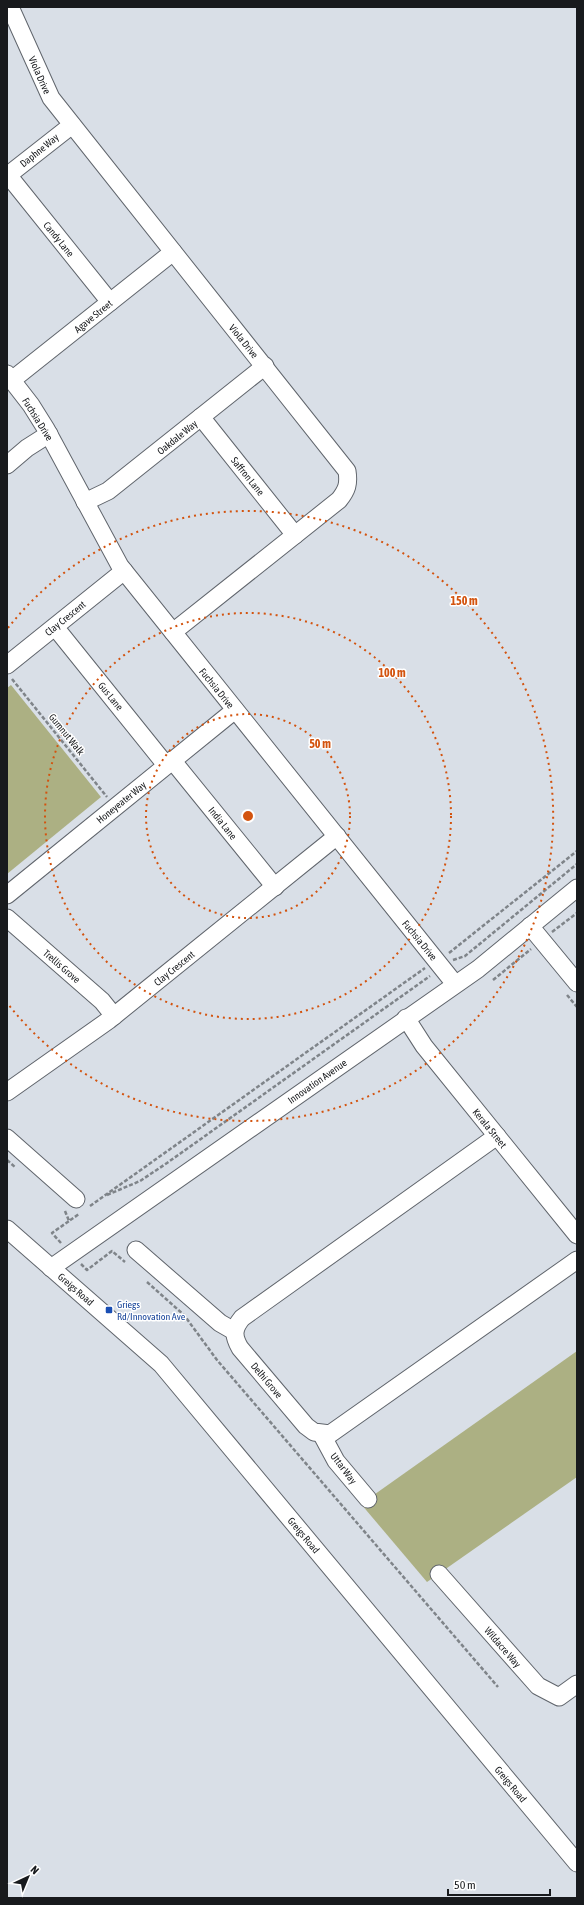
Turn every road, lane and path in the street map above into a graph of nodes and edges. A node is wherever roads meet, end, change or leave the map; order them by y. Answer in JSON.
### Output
{"nodes":[{"id":1,"x":10,"y":7,"type":"edge"},
{"id":2,"x":72,"y":125,"type":"junction"},
{"id":3,"x":8,"y":176,"type":"edge"},
{"id":4,"x":173,"y":252,"type":"junction"},
{"id":5,"x":110,"y":302,"type":"junction"},
{"id":6,"x":265,"y":366,"type":"junction"},
{"id":7,"x":10,"y":377,"type":"edge"},
{"id":8,"x":201,"y":417,"type":"junction"},
{"id":9,"x":49,"y":434,"type":"junction"},
{"id":10,"x":7,"y":464,"type":"edge"},
{"id":11,"x":86,"y":502,"type":"junction"},
{"id":12,"x":295,"y":535,"type":"junction"},
{"id":13,"x":124,"y":571,"type":"junction"},
{"id":14,"x":55,"y":627,"type":"junction"},
{"id":15,"x":173,"y":632,"type":"junction"},
{"id":16,"x":9,"y":672,"type":"edge"},
{"id":17,"x":235,"y":710,"type":"junction"},
{"id":18,"x":169,"y":763,"type":"junction"},
{"id":19,"x":115,"y":807,"type":"junction"},
{"id":20,"x":337,"y":836,"type":"junction"},
{"id":21,"x":577,"y":851,"type":"edge"},
{"id":22,"x":577,"y":864,"type":"edge"},
{"id":23,"x":275,"y":887,"type":"junction"},
{"id":24,"x":577,"y":888,"type":"edge"},
{"id":25,"x":7,"y":895,"type":"edge"},
{"id":26,"x":7,"y":918,"type":"edge"},
{"id":27,"x":530,"y":926,"type":"junction"},
{"id":28,"x":439,"y":964,"type":"junction"},
{"id":29,"x":577,"y":983,"type":"edge"},
{"id":30,"x":455,"y":984,"type":"junction"},
{"id":31,"x":114,"y":1016,"type":"junction"},
{"id":32,"x":406,"y":1018,"type":"junction"},
{"id":33,"x":7,"y":1092,"type":"edge"},
{"id":34,"x":497,"y":1136,"type":"junction"},
{"id":35,"x":7,"y":1138,"type":"edge"},
{"id":36,"x":76,"y":1199,"type":"dead end"},
{"id":37,"x":69,"y":1221,"type":"dead end"},
{"id":38,"x":7,"y":1230,"type":"edge"},
{"id":39,"x":577,"y":1235,"type":"edge"},
{"id":40,"x":136,"y":1250,"type":"dead end"},
{"id":41,"x":71,"y":1254,"type":"junction"},
{"id":42,"x":577,"y":1260,"type":"edge"},
{"id":43,"x":129,"y":1266,"type":"dead end"},
{"id":44,"x":51,"y":1268,"type":"junction"},
{"id":45,"x":146,"y":1280,"type":"dead end"},
{"id":46,"x":234,"y":1331,"type":"junction"},
{"id":47,"x":322,"y":1435,"type":"junction"},
{"id":48,"x":368,"y":1499,"type":"dead end"},
{"id":49,"x":439,"y":1574,"type":"dead end"},
{"id":50,"x":577,"y":1684,"type":"edge"},
{"id":51,"x":498,"y":1688,"type":"dead end"},
{"id":52,"x":577,"y":1863,"type":"edge"}],
"edges":[{"from":1,"to":2,"type":"street","name":"Viola Drive"},
{"from":2,"to":3,"type":"street","name":"Daphne Way"},
{"from":2,"to":4,"type":"street","name":"Viola Drive"},
{"from":3,"to":5,"type":"street","name":"Candy Lane"},
{"from":4,"to":5,"type":"street","name":"Agave Street"},
{"from":4,"to":6,"type":"street","name":"Viola Drive"},
{"from":5,"to":7,"type":"street","name":"Agave Street"},
{"from":6,"to":8,"type":"street","name":"Oakdale Way"},
{"from":6,"to":12,"type":"street","name":"Viola Drive"},
{"from":7,"to":9,"type":"street","name":"Fuchsia Drive"},
{"from":8,"to":11,"type":"street","name":"Oakdale Way"},
{"from":8,"to":12,"type":"street","name":"Saffron Lane"},
{"from":9,"to":10,"type":"street"},
{"from":9,"to":11,"type":"street","name":"Fuchsia Drive"},
{"from":11,"to":13,"type":"street","name":"Fuchsia Drive"},
{"from":12,"to":15,"type":"street","name":"Viola Drive"},
{"from":13,"to":14,"type":"street","name":"Clay Crescent"},
{"from":13,"to":15,"type":"street","name":"Fuchsia Drive"},
{"from":14,"to":16,"type":"street","name":"Clay Crescent"},
{"from":14,"to":18,"type":"street","name":"Gus Lane"},
{"from":15,"to":17,"type":"street","name":"Fuchsia Drive"},
{"from":16,"to":19,"type":"path","name":"Gumnut Walk"},
{"from":17,"to":18,"type":"street","name":"Honeyeater Way"},
{"from":17,"to":20,"type":"street","name":"Fuchsia Drive"},
{"from":18,"to":19,"type":"street","name":"Honeyeater Way"},
{"from":18,"to":23,"type":"street","name":"India Lane"},
{"from":19,"to":25,"type":"street","name":"Honeyeater Way"},
{"from":20,"to":23,"type":"street","name":"Clay Crescent"},
{"from":20,"to":28,"type":"street","name":"Fuchsia Drive"},
{"from":21,"to":28,"type":"path"},
{"from":22,"to":28,"type":"path"},
{"from":23,"to":31,"type":"street","name":"Clay Crescent"},
{"from":24,"to":27,"type":"street","name":"Innovation Avenue"},
{"from":26,"to":31,"type":"street","name":"Trellis Grove"},
{"from":27,"to":29,"type":"street"},
{"from":27,"to":30,"type":"street","name":"Innovation Avenue"},
{"from":28,"to":28,"type":"path"},
{"from":28,"to":30,"type":"street","name":"Fuchsia Drive"},
{"from":30,"to":32,"type":"street","name":"Innovation Avenue"},
{"from":31,"to":33,"type":"street","name":"Clay Crescent"},
{"from":32,"to":34,"type":"street","name":"Kerala Street"},
{"from":32,"to":41,"type":"street","name":"Innovation Avenue"},
{"from":34,"to":39,"type":"street","name":"Kerala Street"},
{"from":34,"to":46,"type":"street"},
{"from":35,"to":36,"type":"street"},
{"from":37,"to":41,"type":"path"},
{"from":38,"to":44,"type":"street","name":"Greigs Road"},
{"from":40,"to":46,"type":"street"},
{"from":41,"to":43,"type":"path"},
{"from":41,"to":44,"type":"street","name":"Innovation Avenue"},
{"from":42,"to":47,"type":"street"},
{"from":44,"to":52,"type":"street","name":"Greigs Road"},
{"from":45,"to":51,"type":"path"},
{"from":46,"to":47,"type":"street","name":"Delhi Grove"},
{"from":47,"to":48,"type":"street","name":"Uttar Way"},
{"from":49,"to":50,"type":"street","name":"Wildacre Way"}]}
